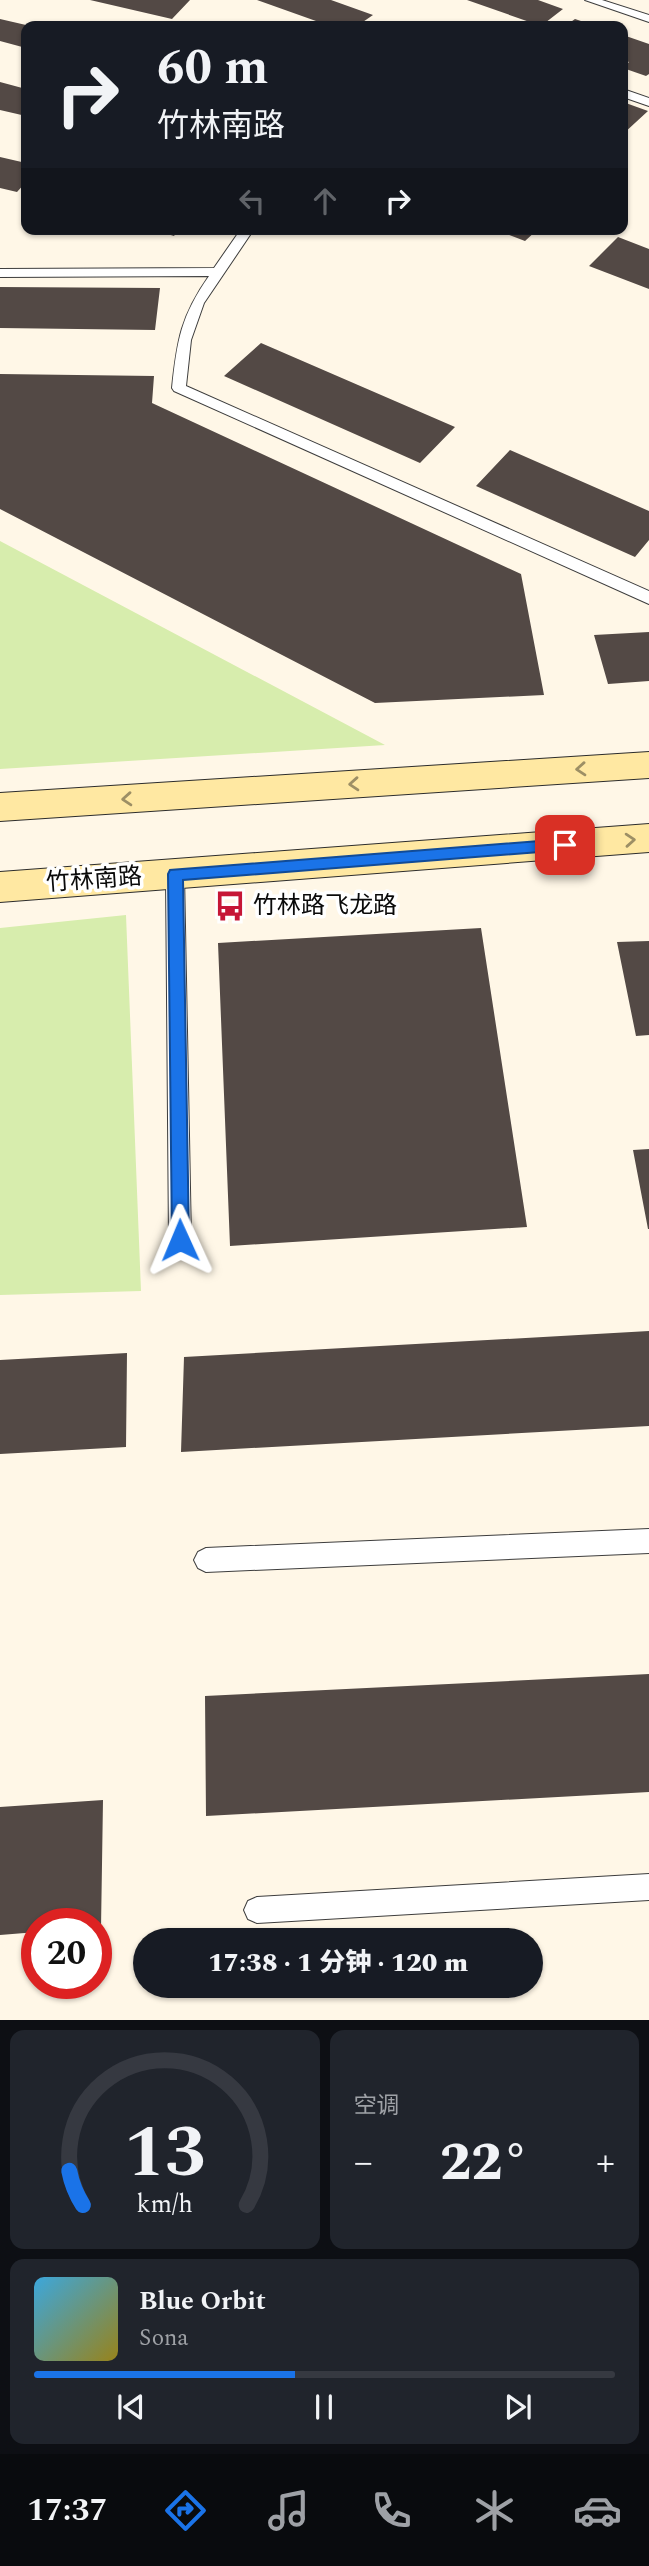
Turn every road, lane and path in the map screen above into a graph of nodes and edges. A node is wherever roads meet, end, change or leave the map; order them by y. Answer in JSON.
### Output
{"nodes":[{"id":1,"x":591,"y":0,"type":"edge"},
{"id":2,"x":649,"y":19,"type":"edge"},
{"id":3,"x":628,"y":95,"type":"edge"},
{"id":4,"x":649,"y":102,"type":"edge"},
{"id":5,"x":244,"y":235,"type":"edge"},
{"id":6,"x":218,"y":272,"type":"junction"},
{"id":7,"x":0,"y":273,"type":"edge"},
{"id":8,"x":649,"y":598,"type":"edge"},
{"id":9,"x":649,"y":765,"type":"edge"},
{"id":10,"x":0,"y":807,"type":"edge"},
{"id":11,"x":649,"y":838,"type":"edge"},
{"id":12,"x":175,"y":874,"type":"junction"},
{"id":13,"x":0,"y":887,"type":"edge"},
{"id":14,"x":180,"y":1240,"type":"dead end"},
{"id":15,"x":649,"y":1541,"type":"edge"},
{"id":16,"x":206,"y":1560,"type":"dead end"},
{"id":17,"x":649,"y":1887,"type":"edge"},
{"id":18,"x":257,"y":1910,"type":"dead end"}],
"edges":[{"from":1,"to":2,"type":"lane"},
{"from":3,"to":4,"type":"lane"},
{"from":5,"to":6,"type":"lane"},
{"from":6,"to":7,"type":"lane"},
{"from":6,"to":8,"type":"lane"},
{"from":9,"to":10,"type":"main road","one_way":true},
{"from":12,"to":11,"type":"main road","name":"竹林南路","one_way":true},
{"from":12,"to":13,"type":"main road","name":"竹林南路"},
{"from":12,"to":14,"type":"lane"},
{"from":15,"to":16,"type":"lane"},
{"from":17,"to":18,"type":"lane"}]}
